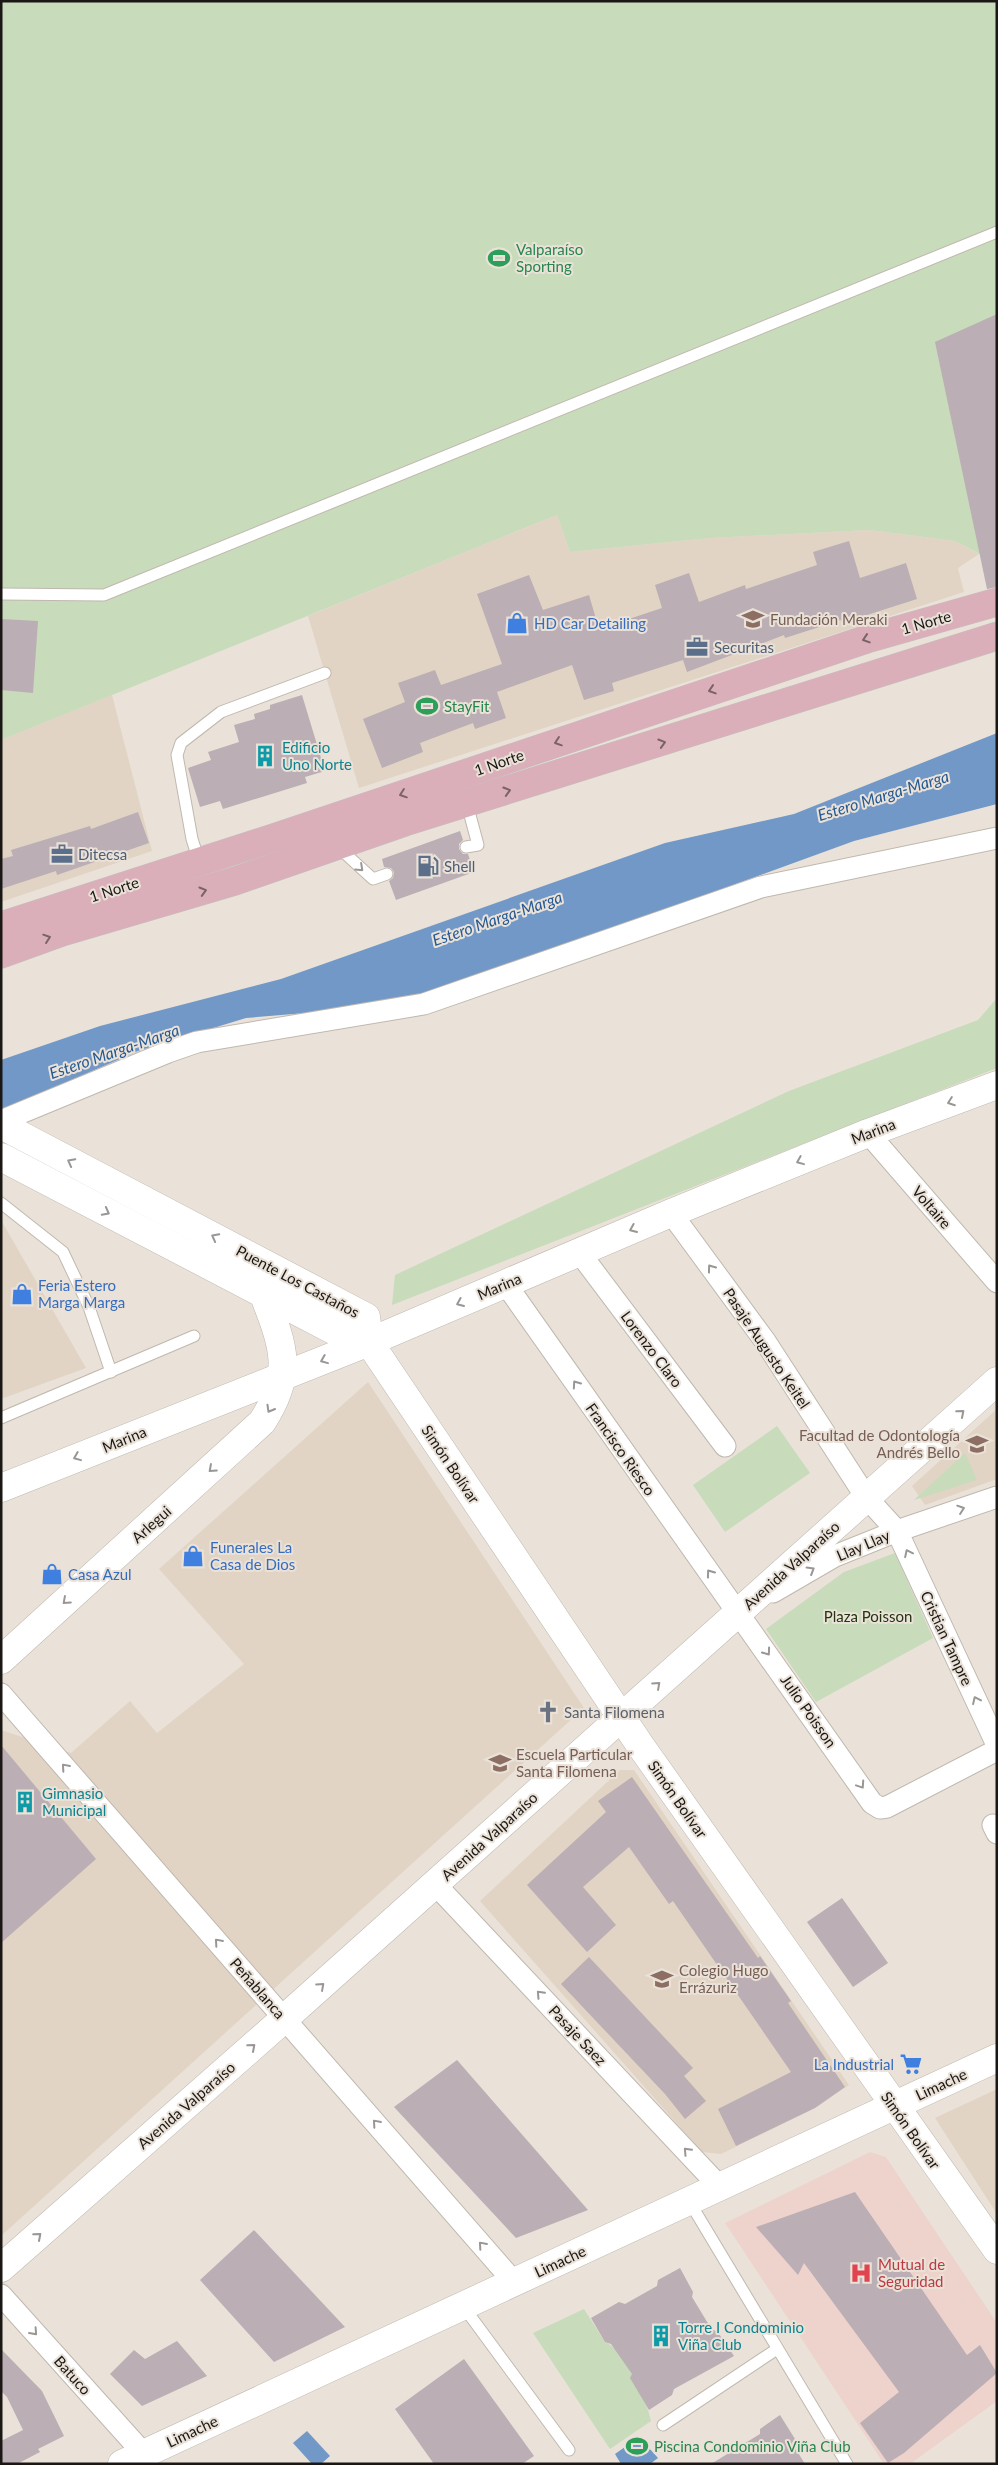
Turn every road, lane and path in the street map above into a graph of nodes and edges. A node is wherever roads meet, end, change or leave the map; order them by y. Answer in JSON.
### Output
{"nodes":[{"id":1,"x":997,"y":232,"type":"edge"},
{"id":2,"x":1,"y":594,"type":"edge"},
{"id":3,"x":997,"y":602,"type":"edge"},
{"id":4,"x":997,"y":636,"type":"edge"},
{"id":5,"x":324,"y":673,"type":"dead end"},
{"id":6,"x":467,"y":804,"type":"junction"},
{"id":7,"x":997,"y":838,"type":"edge"},
{"id":8,"x":337,"y":846,"type":"junction"},
{"id":9,"x":466,"y":847,"type":"dead end"},
{"id":10,"x":199,"y":861,"type":"junction"},
{"id":11,"x":387,"y":874,"type":"dead end"},
{"id":12,"x":1,"y":926,"type":"edge"},
{"id":13,"x":1,"y":954,"type":"edge"},
{"id":14,"x":997,"y":1085,"type":"edge"},
{"id":15,"x":1,"y":1121,"type":"edge"},
{"id":16,"x":1,"y":1125,"type":"edge"},
{"id":17,"x":868,"y":1133,"type":"junction"},
{"id":18,"x":1,"y":1157,"type":"edge"},
{"id":19,"x":1,"y":1203,"type":"edge"},
{"id":20,"x":671,"y":1213,"type":"junction"},
{"id":21,"x":579,"y":1252,"type":"junction"},
{"id":22,"x":997,"y":1282,"type":"edge"},
{"id":23,"x":505,"y":1283,"type":"junction"},
{"id":24,"x":263,"y":1293,"type":"junction"},
{"id":25,"x":368,"y":1329,"type":"junction"},
{"id":26,"x":194,"y":1336,"type":"dead end"},
{"id":27,"x":111,"y":1372,"type":"junction"},
{"id":28,"x":282,"y":1376,"type":"junction"},
{"id":29,"x":997,"y":1381,"type":"edge"},
{"id":30,"x":1,"y":1418,"type":"edge"},
{"id":31,"x":725,"y":1446,"type":"dead end"},
{"id":32,"x":1,"y":1488,"type":"edge"},
{"id":33,"x":866,"y":1497,"type":"junction"},
{"id":34,"x":997,"y":1497,"type":"edge"},
{"id":35,"x":897,"y":1531,"type":"junction"},
{"id":36,"x":739,"y":1613,"type":"junction"},
{"id":37,"x":1,"y":1660,"type":"edge"},
{"id":38,"x":1,"y":1694,"type":"edge"},
{"id":39,"x":622,"y":1718,"type":"junction"},
{"id":40,"x":997,"y":1745,"type":"edge"},
{"id":41,"x":997,"y":1750,"type":"edge"},
{"id":42,"x":436,"y":1884,"type":"junction"},
{"id":43,"x":285,"y":2018,"type":"junction"},
{"id":44,"x":997,"y":2058,"type":"edge"},
{"id":45,"x":894,"y":2106,"type":"junction"},
{"id":46,"x":720,"y":2186,"type":"junction"},
{"id":47,"x":688,"y":2202,"type":"junction"},
{"id":48,"x":997,"y":2250,"type":"edge"},
{"id":49,"x":1,"y":2268,"type":"edge"},
{"id":50,"x":514,"y":2282,"type":"junction"},
{"id":51,"x":1,"y":2296,"type":"edge"},
{"id":52,"x":463,"y":2306,"type":"junction"},
{"id":53,"x":777,"y":2349,"type":"junction"},
{"id":54,"x":663,"y":2425,"type":"dead end"},
{"id":55,"x":569,"y":2450,"type":"dead end"},
{"id":56,"x":133,"y":2459,"type":"edge"},
{"id":57,"x":847,"y":2464,"type":"edge"}],
"edges":[{"from":1,"to":2,"type":"lane"},
{"from":3,"to":10,"type":"main road","name":"1 Norte","one_way":true},
{"from":6,"to":4,"type":"main road","name":"1 Norte","one_way":true},
{"from":5,"to":10,"type":"lane"},
{"from":6,"to":8,"type":"main road","name":"1 Norte"},
{"from":6,"to":9,"type":"lane"},
{"from":7,"to":15,"type":"street"},
{"from":8,"to":11,"type":"lane","one_way":true},
{"from":13,"to":8,"type":"main road","name":"1 Norte","one_way":true},
{"from":10,"to":12,"type":"main road","name":"1 Norte"},
{"from":14,"to":17,"type":"main road","name":"Marina","one_way":true},
{"from":25,"to":16,"type":"main road","name":"Puente Los Castaños","one_way":true},
{"from":17,"to":20,"type":"main road","name":"Marina","one_way":true},
{"from":17,"to":22,"type":"street","name":"Voltaire"},
{"from":18,"to":24,"type":"main road","name":"Puente Los Castaños","one_way":true},
{"from":19,"to":27,"type":"lane"},
{"from":20,"to":21,"type":"main road","name":"Marina","one_way":true},
{"from":33,"to":20,"type":"street","name":"Pasaje Augusto Keitel","one_way":true},
{"from":21,"to":23,"type":"main road","name":"Marina"},
{"from":21,"to":31,"type":"street","name":"Lorenzo Claro"},
{"from":23,"to":25,"type":"main road","name":"Marina","one_way":true},
{"from":36,"to":23,"type":"street","name":"Francisco Riesco","one_way":true},
{"from":24,"to":25,"type":"main road","name":"Puente Los Castaños"},
{"from":24,"to":28,"type":"main road","name":"Arlegui"},
{"from":25,"to":28,"type":"main road","name":"Marina","one_way":true},
{"from":25,"to":39,"type":"main road","name":"Simón Bolívar"},
{"from":26,"to":27,"type":"lane"},
{"from":27,"to":30,"type":"lane"},
{"from":28,"to":32,"type":"main road","name":"Marina","one_way":true},
{"from":28,"to":37,"type":"main road","name":"Arlegui","one_way":true},
{"from":33,"to":29,"type":"main road","name":"Avenida Valparaíso","one_way":true},
{"from":33,"to":35,"type":"street","name":"Pasaje Augusto Keitel"},
{"from":33,"to":36,"type":"main road","name":"Avenida Valparaíso"},
{"from":35,"to":34,"type":"street","name":"Llay Llay","one_way":true},
{"from":36,"to":35,"type":"street","name":"Llay Llay","one_way":true},
{"from":40,"to":35,"type":"street","name":"Cristian Tampre","one_way":true},
{"from":39,"to":36,"type":"main road","name":"Avenida Valparaíso","one_way":true},
{"from":36,"to":41,"type":"street","name":"Julio Poisson","one_way":true},
{"from":43,"to":38,"type":"street","name":"Peñablanca","one_way":true},
{"from":39,"to":42,"type":"main road","name":"Avenida Valparaíso"},
{"from":39,"to":45,"type":"main road","name":"Simón Bolívar"},
{"from":43,"to":42,"type":"main road","name":"Avenida Valparaíso","one_way":true},
{"from":46,"to":42,"type":"street","name":"Pasaje Saez","one_way":true},
{"from":49,"to":43,"type":"main road","name":"Avenida Valparaíso","one_way":true},
{"from":50,"to":43,"type":"street","name":"Peñablanca","one_way":true},
{"from":44,"to":45,"type":"main road","name":"Limache"},
{"from":45,"to":46,"type":"main road","name":"Limache"},
{"from":45,"to":48,"type":"main road","name":"Simón Bolívar"},
{"from":46,"to":47,"type":"main road","name":"Limache"},
{"from":47,"to":50,"type":"main road","name":"Limache"},
{"from":47,"to":53,"type":"lane"},
{"from":50,"to":52,"type":"main road","name":"Limache"},
{"from":51,"to":56,"type":"street","name":"Batuco","one_way":true},
{"from":52,"to":55,"type":"lane"},
{"from":52,"to":56,"type":"main road","name":"Limache"},
{"from":53,"to":54,"type":"lane"},
{"from":53,"to":57,"type":"lane"}]}
